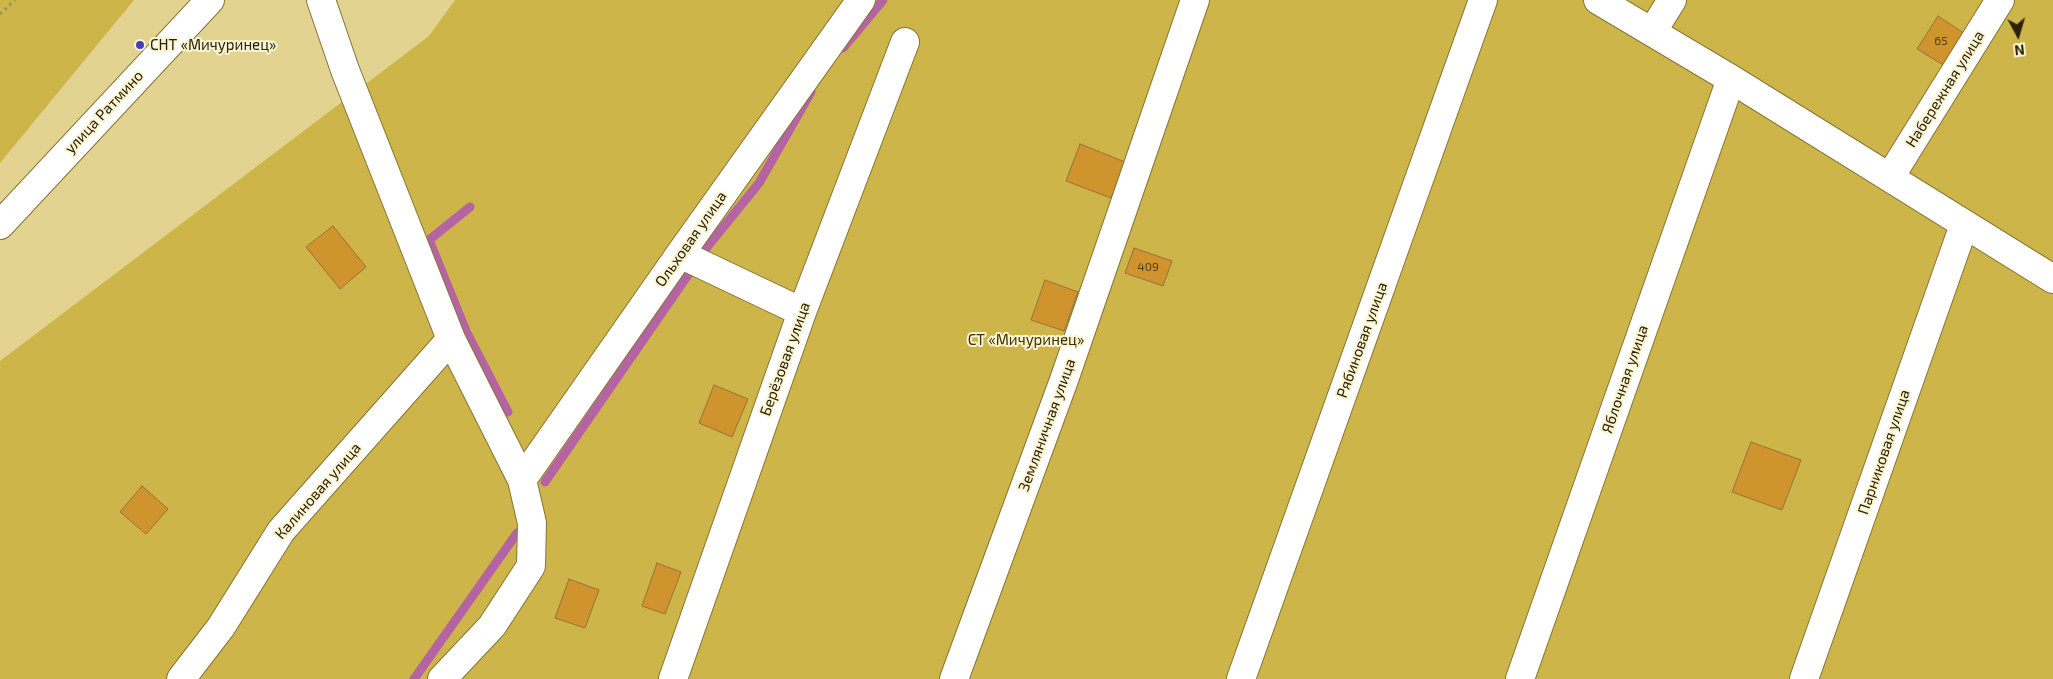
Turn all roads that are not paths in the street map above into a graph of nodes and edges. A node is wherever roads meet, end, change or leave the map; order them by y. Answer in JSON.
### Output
{"nodes":[{"id":1,"x":210,"y":0,"type":"edge"},
{"id":2,"x":321,"y":0,"type":"edge"},
{"id":3,"x":861,"y":0,"type":"edge"},
{"id":4,"x":1195,"y":0,"type":"edge"},
{"id":5,"x":1483,"y":0,"type":"edge"},
{"id":6,"x":1598,"y":0,"type":"edge"},
{"id":7,"x":1672,"y":0,"type":"edge"},
{"id":8,"x":2000,"y":0,"type":"edge"},
{"id":9,"x":1652,"y":32,"type":"junction"},
{"id":10,"x":905,"y":42,"type":"dead end"},
{"id":11,"x":1731,"y":80,"type":"junction"},
{"id":12,"x":1890,"y":177,"type":"junction"},
{"id":13,"x":0,"y":225,"type":"edge"},
{"id":14,"x":1964,"y":225,"type":"junction"},
{"id":15,"x":680,"y":254,"type":"junction"},
{"id":16,"x":2053,"y":279,"type":"edge"},
{"id":17,"x":802,"y":312,"type":"junction"},
{"id":18,"x":452,"y":339,"type":"junction"},
{"id":19,"x":522,"y":480,"type":"junction"},
{"id":20,"x":181,"y":679,"type":"edge"},
{"id":21,"x":442,"y":679,"type":"edge"},
{"id":22,"x":672,"y":679,"type":"edge"},
{"id":23,"x":954,"y":679,"type":"edge"},
{"id":24,"x":1241,"y":679,"type":"edge"},
{"id":25,"x":1520,"y":679,"type":"edge"},
{"id":26,"x":1804,"y":679,"type":"edge"}],
"edges":[{"from":1,"to":13,"type":"street","name":"улица Ратмино"},
{"from":2,"to":18,"type":"street"},
{"from":3,"to":15,"type":"street","name":"Ольховая улица"},
{"from":4,"to":23,"type":"street","name":"Земляничная улица"},
{"from":5,"to":24,"type":"street","name":"Рябиновая улица"},
{"from":6,"to":9,"type":"street"},
{"from":7,"to":9,"type":"street"},
{"from":8,"to":12,"type":"street","name":"Набережная улица"},
{"from":9,"to":11,"type":"street"},
{"from":10,"to":17,"type":"street","name":"Берёзовая улица"},
{"from":11,"to":12,"type":"street"},
{"from":11,"to":25,"type":"street","name":"Яблочная улица"},
{"from":12,"to":14,"type":"street"},
{"from":14,"to":16,"type":"street"},
{"from":14,"to":26,"type":"street","name":"Парниковая улица"},
{"from":15,"to":17,"type":"street"},
{"from":15,"to":19,"type":"street","name":"Ольховая улица"},
{"from":17,"to":22,"type":"street","name":"Берёзовая улица"},
{"from":18,"to":19,"type":"street"},
{"from":18,"to":20,"type":"street","name":"Калиновая улица"},
{"from":19,"to":21,"type":"street"}]}
